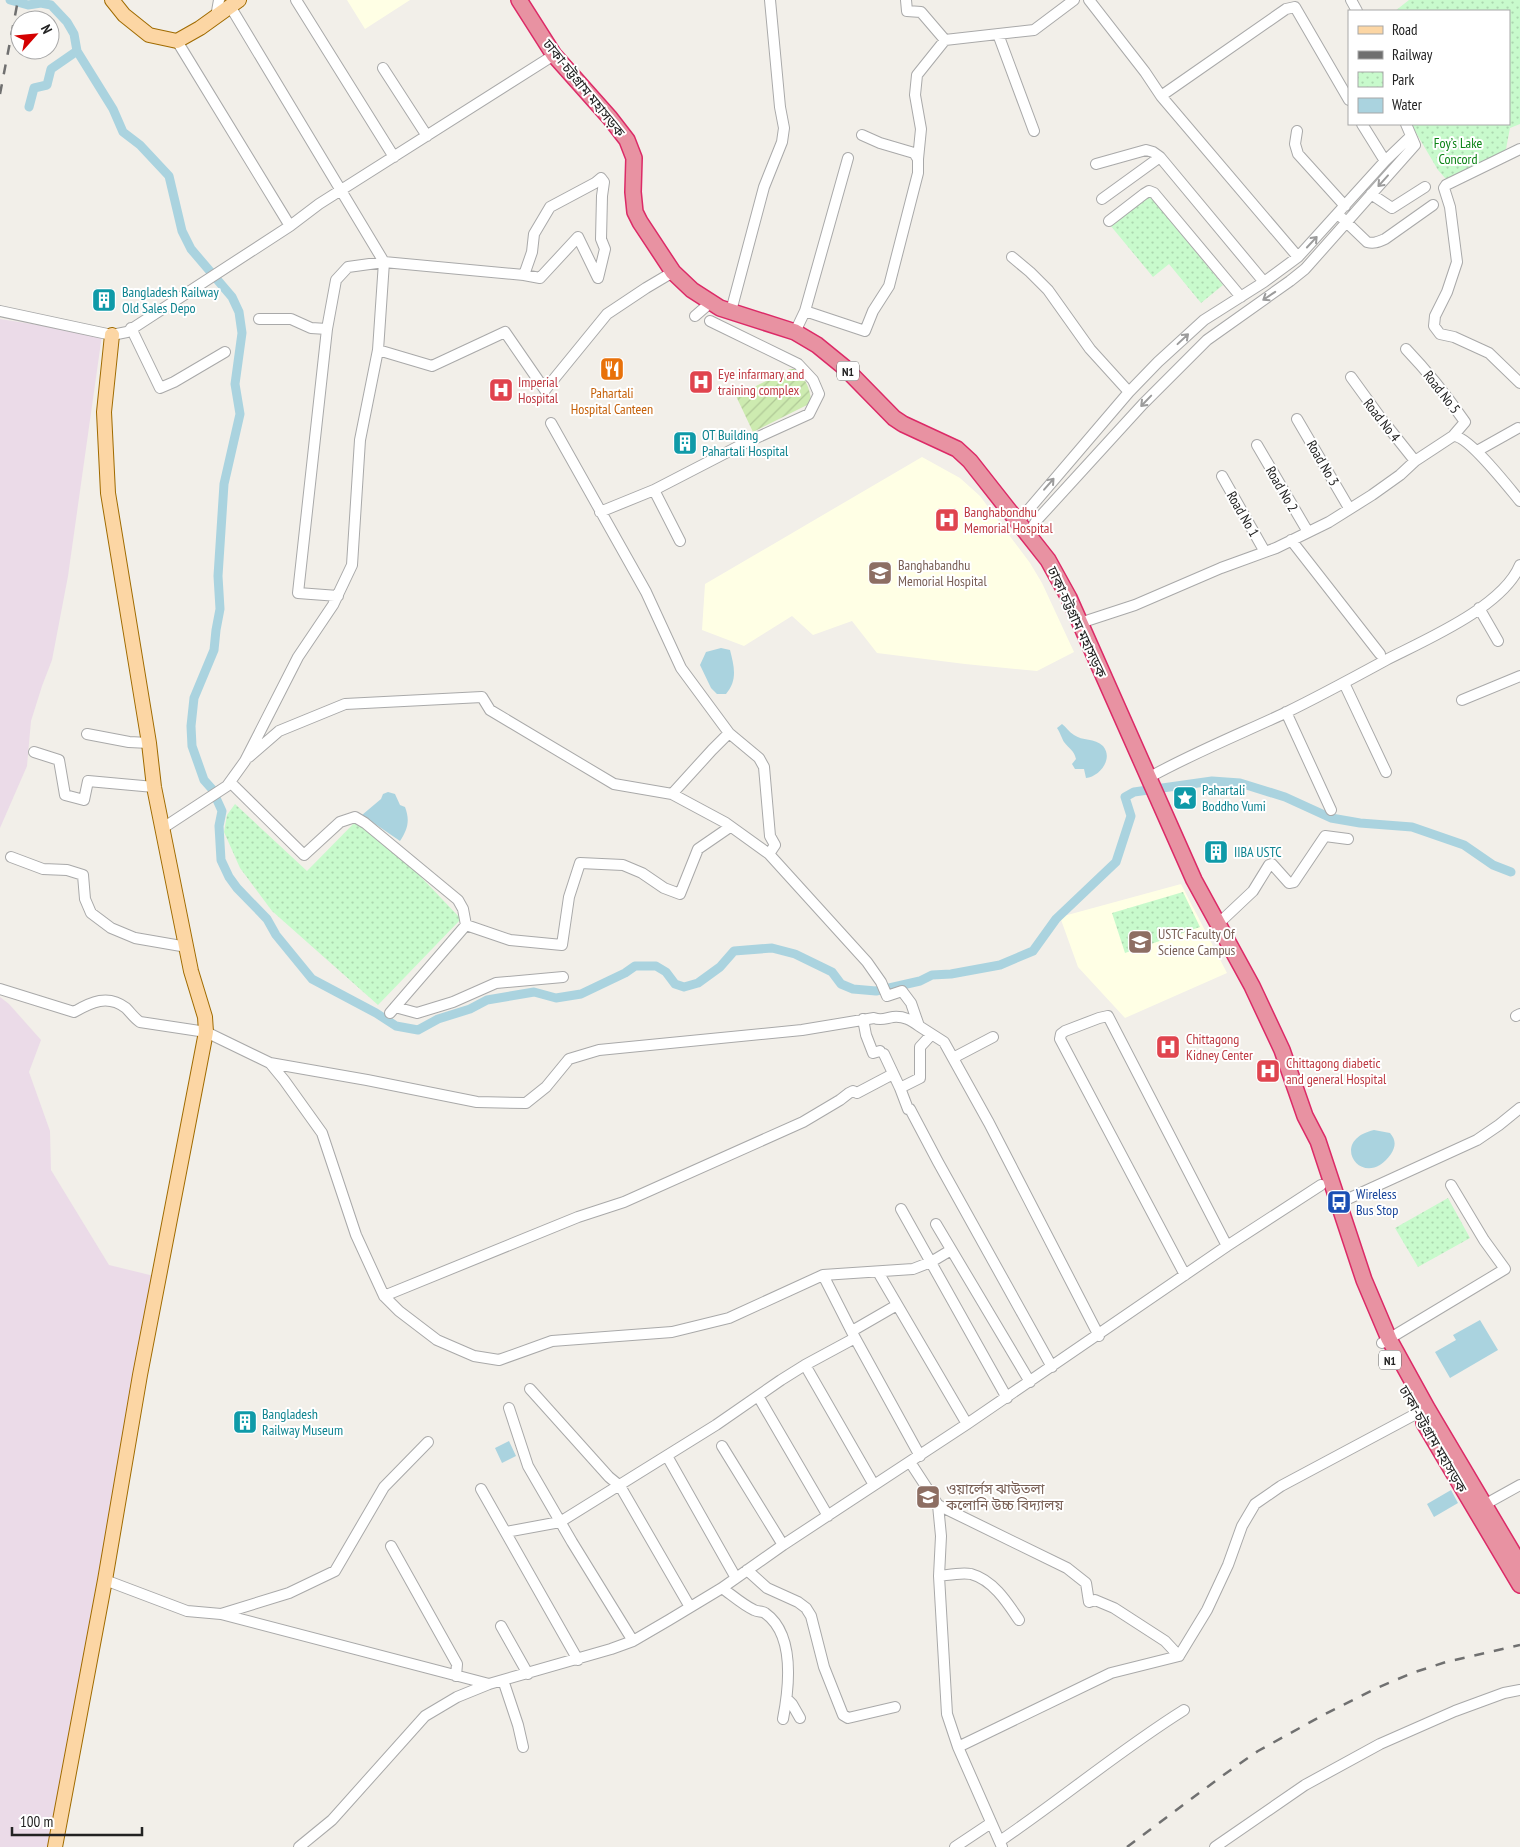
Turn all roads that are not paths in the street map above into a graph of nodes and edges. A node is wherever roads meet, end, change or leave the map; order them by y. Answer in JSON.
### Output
{"nodes":[{"id":1,"x":112,"y":0,"type":"edge"},
{"id":2,"x":296,"y":0,"type":"edge"},
{"id":3,"x":518,"y":0,"type":"edge"},
{"id":4,"x":770,"y":0,"type":"edge"},
{"id":5,"x":906,"y":0,"type":"edge"},
{"id":6,"x":1074,"y":0,"type":"edge"},
{"id":7,"x":1089,"y":0,"type":"edge"},
{"id":8,"x":229,"y":2,"type":"edge"},
{"id":9,"x":998,"y":34,"type":"junction"},
{"id":10,"x":945,"y":40,"type":"junction"},
{"id":11,"x":177,"y":41,"type":"junction"},
{"id":12,"x":554,"y":55,"type":"junction"},
{"id":13,"x":383,"y":68,"type":"dead end"},
{"id":14,"x":1161,"y":96,"type":"junction"},
{"id":15,"x":1348,"y":98,"type":"edge"},
{"id":16,"x":1363,"y":125,"type":"edge"},
{"id":17,"x":1406,"y":125,"type":"edge"},
{"id":18,"x":1034,"y":131,"type":"dead end"},
{"id":19,"x":1297,"y":131,"type":"dead end"},
{"id":20,"x":862,"y":135,"type":"dead end"},
{"id":21,"x":427,"y":136,"type":"junction"},
{"id":22,"x":1413,"y":140,"type":"junction"},
{"id":23,"x":1520,"y":149,"type":"edge"},
{"id":24,"x":394,"y":157,"type":"junction"},
{"id":25,"x":1160,"y":157,"type":"junction"},
{"id":26,"x":848,"y":158,"type":"dead end"},
{"id":27,"x":918,"y":159,"type":"junction"},
{"id":28,"x":1386,"y":161,"type":"junction"},
{"id":29,"x":1096,"y":164,"type":"dead end"},
{"id":30,"x":1425,"y":187,"type":"dead end"},
{"id":31,"x":342,"y":190,"type":"junction"},
{"id":32,"x":1371,"y":194,"type":"junction"},
{"id":33,"x":1102,"y":199,"type":"dead end"},
{"id":34,"x":1433,"y":205,"type":"dead end"},
{"id":35,"x":1341,"y":210,"type":"junction"},
{"id":36,"x":1109,"y":221,"type":"dead end"},
{"id":37,"x":1346,"y":222,"type":"junction"},
{"id":38,"x":290,"y":226,"type":"junction"},
{"id":39,"x":1298,"y":257,"type":"junction"},
{"id":40,"x":1012,"y":258,"type":"dead end"},
{"id":41,"x":384,"y":262,"type":"junction"},
{"id":42,"x":673,"y":272,"type":"junction"},
{"id":43,"x":524,"y":275,"type":"junction"},
{"id":44,"x":1264,"y":282,"type":"junction"},
{"id":45,"x":1241,"y":297,"type":"junction"},
{"id":46,"x":710,"y":303,"type":"junction"},
{"id":47,"x":0,"y":311,"type":"edge"},
{"id":48,"x":731,"y":311,"type":"junction"},
{"id":49,"x":805,"y":311,"type":"junction"},
{"id":50,"x":695,"y":316,"type":"dead end"},
{"id":51,"x":259,"y":319,"type":"dead end"},
{"id":52,"x":710,"y":321,"type":"dead end"},
{"id":53,"x":131,"y":328,"type":"junction"},
{"id":54,"x":327,"y":329,"type":"junction"},
{"id":55,"x":794,"y":332,"type":"junction"},
{"id":56,"x":112,"y":335,"type":"junction"},
{"id":57,"x":1406,"y":349,"type":"dead end"},
{"id":58,"x":378,"y":350,"type":"junction"},
{"id":59,"x":225,"y":352,"type":"dead end"},
{"id":60,"x":1351,"y":378,"type":"dead end"},
{"id":61,"x":1520,"y":382,"type":"edge"},
{"id":62,"x":1129,"y":392,"type":"junction"},
{"id":63,"x":1297,"y":419,"type":"dead end"},
{"id":64,"x":551,"y":423,"type":"dead end"},
{"id":65,"x":1518,"y":428,"type":"dead end"},
{"id":66,"x":1453,"y":436,"type":"junction"},
{"id":67,"x":1257,"y":445,"type":"dead end"},
{"id":68,"x":1477,"y":451,"type":"junction"},
{"id":69,"x":1415,"y":461,"type":"junction"},
{"id":70,"x":1222,"y":476,"type":"dead end"},
{"id":71,"x":654,"y":490,"type":"junction"},
{"id":72,"x":1520,"y":501,"type":"edge"},
{"id":73,"x":1349,"y":508,"type":"junction"},
{"id":74,"x":600,"y":512,"type":"junction"},
{"id":75,"x":1018,"y":522,"type":"junction"},
{"id":76,"x":1308,"y":532,"type":"junction"},
{"id":77,"x":1028,"y":534,"type":"junction"},
{"id":78,"x":1291,"y":540,"type":"junction"},
{"id":79,"x":680,"y":542,"type":"dead end"},
{"id":80,"x":1265,"y":552,"type":"junction"},
{"id":81,"x":1520,"y":566,"type":"edge"},
{"id":82,"x":338,"y":596,"type":"junction"},
{"id":83,"x":1479,"y":608,"type":"junction"},
{"id":84,"x":1080,"y":623,"type":"junction"},
{"id":85,"x":1498,"y":642,"type":"dead end"},
{"id":86,"x":1380,"y":654,"type":"dead end"},
{"id":87,"x":1520,"y":676,"type":"edge"},
{"id":88,"x":1344,"y":683,"type":"junction"},
{"id":89,"x":1462,"y":700,"type":"dead end"},
{"id":90,"x":1286,"y":712,"type":"junction"},
{"id":91,"x":729,"y":733,"type":"junction"},
{"id":92,"x":88,"y":734,"type":"dead end"},
{"id":93,"x":149,"y":743,"type":"junction"},
{"id":94,"x":34,"y":752,"type":"dead end"},
{"id":95,"x":245,"y":761,"type":"junction"},
{"id":96,"x":1386,"y":772,"type":"dead end"},
{"id":97,"x":229,"y":784,"type":"junction"},
{"id":98,"x":1151,"y":784,"type":"junction"},
{"id":99,"x":154,"y":787,"type":"junction"},
{"id":100,"x":672,"y":794,"type":"junction"},
{"id":101,"x":1332,"y":810,"type":"dead end"},
{"id":102,"x":730,"y":827,"type":"junction"},
{"id":103,"x":163,"y":828,"type":"junction"},
{"id":104,"x":1348,"y":839,"type":"dead end"},
{"id":105,"x":768,"y":854,"type":"junction"},
{"id":106,"x":11,"y":857,"type":"dead end"},
{"id":107,"x":466,"y":924,"type":"junction"},
{"id":108,"x":1218,"y":924,"type":"junction"},
{"id":109,"x":187,"y":947,"type":"junction"},
{"id":110,"x":563,"y":977,"type":"dead end"},
{"id":111,"x":0,"y":990,"type":"edge"},
{"id":112,"x":863,"y":1020,"type":"junction"},
{"id":113,"x":919,"y":1026,"type":"junction"},
{"id":114,"x":206,"y":1032,"type":"junction"},
{"id":115,"x":932,"y":1035,"type":"junction"},
{"id":116,"x":993,"y":1037,"type":"dead end"},
{"id":117,"x":953,"y":1058,"type":"junction"},
{"id":118,"x":270,"y":1063,"type":"junction"},
{"id":119,"x":893,"y":1074,"type":"junction"},
{"id":120,"x":900,"y":1088,"type":"junction"},
{"id":121,"x":1520,"y":1108,"type":"edge"},
{"id":122,"x":1305,"y":1116,"type":"junction"},
{"id":123,"x":1321,"y":1185,"type":"junction"},
{"id":124,"x":1451,"y":1185,"type":"dead end"},
{"id":125,"x":1339,"y":1203,"type":"junction"},
{"id":126,"x":901,"y":1209,"type":"dead end"},
{"id":127,"x":936,"y":1224,"type":"dead end"},
{"id":128,"x":1227,"y":1246,"type":"junction"},
{"id":129,"x":951,"y":1250,"type":"junction"},
{"id":130,"x":931,"y":1262,"type":"junction"},
{"id":131,"x":878,"y":1272,"type":"junction"},
{"id":132,"x":823,"y":1275,"type":"junction"},
{"id":133,"x":1185,"y":1275,"type":"junction"},
{"id":134,"x":384,"y":1296,"type":"junction"},
{"id":135,"x":897,"y":1305,"type":"junction"},
{"id":136,"x":854,"y":1335,"type":"junction"},
{"id":137,"x":1099,"y":1336,"type":"junction"},
{"id":138,"x":1386,"y":1341,"type":"junction"},
{"id":139,"x":805,"y":1364,"type":"junction"},
{"id":140,"x":1052,"y":1367,"type":"junction"},
{"id":141,"x":1030,"y":1382,"type":"junction"},
{"id":142,"x":530,"y":1388,"type":"dead end"},
{"id":143,"x":758,"y":1396,"type":"junction"},
{"id":144,"x":1006,"y":1398,"type":"junction"},
{"id":145,"x":509,"y":1408,"type":"dead end"},
{"id":146,"x":1422,"y":1411,"type":"junction"},
{"id":147,"x":967,"y":1424,"type":"junction"},
{"id":148,"x":428,"y":1442,"type":"dead end"},
{"id":149,"x":722,"y":1446,"type":"dead end"},
{"id":150,"x":667,"y":1456,"type":"junction"},
{"id":151,"x":920,"y":1456,"type":"junction"},
{"id":152,"x":910,"y":1462,"type":"junction"},
{"id":153,"x":874,"y":1485,"type":"junction"},
{"id":154,"x":1520,"y":1485,"type":"edge"},
{"id":155,"x":620,"y":1486,"type":"junction"},
{"id":156,"x":481,"y":1489,"type":"dead end"},
{"id":157,"x":938,"y":1505,"type":"junction"},
{"id":158,"x":1484,"y":1505,"type":"junction"},
{"id":159,"x":828,"y":1516,"type":"junction"},
{"id":160,"x":560,"y":1522,"type":"junction"},
{"id":161,"x":506,"y":1532,"type":"junction"},
{"id":162,"x":783,"y":1545,"type":"junction"},
{"id":163,"x":391,"y":1546,"type":"dead end"},
{"id":164,"x":1520,"y":1565,"type":"edge"},
{"id":165,"x":748,"y":1570,"type":"junction"},
{"id":166,"x":939,"y":1576,"type":"junction"},
{"id":167,"x":736,"y":1578,"type":"junction"},
{"id":168,"x":106,"y":1580,"type":"junction"},
{"id":169,"x":1520,"y":1585,"type":"edge"},
{"id":170,"x":722,"y":1588,"type":"junction"},
{"id":171,"x":690,"y":1607,"type":"junction"},
{"id":172,"x":221,"y":1614,"type":"junction"},
{"id":173,"x":1019,"y":1620,"type":"dead end"},
{"id":174,"x":501,"y":1626,"type":"dead end"},
{"id":175,"x":633,"y":1641,"type":"junction"},
{"id":176,"x":1179,"y":1656,"type":"junction"},
{"id":177,"x":578,"y":1660,"type":"junction"},
{"id":178,"x":457,"y":1664,"type":"junction"},
{"id":179,"x":528,"y":1674,"type":"junction"},
{"id":180,"x":456,"y":1676,"type":"junction"},
{"id":181,"x":469,"y":1679,"type":"junction"},
{"id":182,"x":503,"y":1680,"type":"junction"},
{"id":183,"x":489,"y":1684,"type":"junction"},
{"id":184,"x":475,"y":1689,"type":"junction"},
{"id":185,"x":1520,"y":1690,"type":"edge"},
{"id":186,"x":787,"y":1700,"type":"junction"},
{"id":187,"x":895,"y":1707,"type":"dead end"},
{"id":188,"x":1184,"y":1710,"type":"dead end"},
{"id":189,"x":800,"y":1718,"type":"dead end"},
{"id":190,"x":783,"y":1719,"type":"dead end"},
{"id":191,"x":523,"y":1747,"type":"dead end"},
{"id":192,"x":958,"y":1747,"type":"junction"},
{"id":193,"x":991,"y":1823,"type":"junction"},
{"id":194,"x":1001,"y":1844,"type":"edge"},
{"id":195,"x":55,"y":1847,"type":"edge"},
{"id":196,"x":299,"y":1847,"type":"edge"},
{"id":197,"x":955,"y":1847,"type":"edge"},
{"id":198,"x":1215,"y":1847,"type":"edge"}],
"edges":[{"from":1,"to":11,"type":"main road"},
{"from":2,"to":24,"type":"street"},
{"from":3,"to":12,"type":"highway","name":"ঢাকা-চট্টগ্রাম মহাসড়ক","number":"N1"},
{"from":4,"to":48,"type":"street"},
{"from":5,"to":10,"type":"street"},
{"from":6,"to":9,"type":"street"},
{"from":7,"to":14,"type":"street"},
{"from":8,"to":11,"type":"main road"},
{"from":8,"to":31,"type":"street"},
{"from":9,"to":10,"type":"street"},
{"from":9,"to":18,"type":"street"},
{"from":10,"to":27,"type":"street"},
{"from":11,"to":38,"type":"street"},
{"from":12,"to":21,"type":"street"},
{"from":12,"to":42,"type":"highway","name":"ঢাকা-চট্টগ্রাম মহাসড়ক","number":"N1"},
{"from":13,"to":21,"type":"street"},
{"from":14,"to":15,"type":"street"},
{"from":14,"to":39,"type":"street"},
{"from":16,"to":28,"type":"street"},
{"from":17,"to":22,"type":"street"},
{"from":19,"to":35,"type":"street"},
{"from":20,"to":27,"type":"street"},
{"from":21,"to":24,"type":"street"},
{"from":22,"to":28,"type":"street"},
{"from":22,"to":32,"type":"street","one_way":true},
{"from":23,"to":61,"type":"street"},
{"from":24,"to":31,"type":"street"},
{"from":25,"to":29,"type":"street"},
{"from":25,"to":33,"type":"street"},
{"from":25,"to":44,"type":"street"},
{"from":26,"to":49,"type":"street"},
{"from":27,"to":49,"type":"street"},
{"from":28,"to":35,"type":"street"},
{"from":30,"to":32,"type":"street"},
{"from":31,"to":38,"type":"street"},
{"from":31,"to":41,"type":"street"},
{"from":32,"to":37,"type":"street"},
{"from":34,"to":37,"type":"street"},
{"from":35,"to":37,"type":"street"},
{"from":39,"to":35,"type":"street","one_way":true},
{"from":36,"to":45,"type":"street"},
{"from":37,"to":77,"type":"street","one_way":true},
{"from":38,"to":53,"type":"street"},
{"from":39,"to":44,"type":"street"},
{"from":40,"to":62,"type":"street"},
{"from":41,"to":43,"type":"street"},
{"from":41,"to":54,"type":"street"},
{"from":41,"to":58,"type":"street"},
{"from":42,"to":46,"type":"highway","name":"ঢাকা-চট্টগ্রাম মহাসড়ক","number":"N1"},
{"from":42,"to":58,"type":"street"},
{"from":43,"to":43,"type":"street"},
{"from":44,"to":45,"type":"street"},
{"from":62,"to":45,"type":"street","one_way":true},
{"from":46,"to":48,"type":"highway","name":"ঢাকা-চট্টগ্রাম মহাসড়ক","number":"N1"},
{"from":46,"to":50,"type":"street"},
{"from":47,"to":56,"type":"street"},
{"from":48,"to":55,"type":"highway","name":"ঢাকা-চট্টগ্রাম মহাসড়ক","number":"N1"},
{"from":49,"to":55,"type":"street"},
{"from":51,"to":54,"type":"street"},
{"from":52,"to":71,"type":"street"},
{"from":53,"to":56,"type":"street"},
{"from":53,"to":59,"type":"street"},
{"from":54,"to":82,"type":"street"},
{"from":55,"to":75,"type":"highway","name":"ঢাকা-চট্টগ্রাম মহাসড়ক","number":"N1"},
{"from":56,"to":93,"type":"main road"},
{"from":57,"to":66,"type":"street","name":"Road No 5"},
{"from":58,"to":82,"type":"street"},
{"from":60,"to":69,"type":"street","name":"Road No 4"},
{"from":75,"to":62,"type":"street","one_way":true},
{"from":63,"to":73,"type":"street","name":"Road No 3"},
{"from":64,"to":74,"type":"street"},
{"from":65,"to":68,"type":"street"},
{"from":66,"to":68,"type":"street"},
{"from":66,"to":69,"type":"street"},
{"from":67,"to":76,"type":"street","name":"Road No 2"},
{"from":68,"to":72,"type":"street"},
{"from":69,"to":73,"type":"street"},
{"from":70,"to":80,"type":"street","name":"Road No 1"},
{"from":71,"to":74,"type":"street"},
{"from":71,"to":79,"type":"street"},
{"from":73,"to":76,"type":"street"},
{"from":74,"to":91,"type":"street"},
{"from":75,"to":77,"type":"highway","name":"ঢাকা-চট্টগ্রাম মহাসড়ক","number":"N1"},
{"from":76,"to":78,"type":"street"},
{"from":77,"to":84,"type":"highway","name":"ঢাকা-চট্টগ্রাম মহাসড়ক","number":"N1"},
{"from":78,"to":80,"type":"street"},
{"from":78,"to":86,"type":"street"},
{"from":80,"to":84,"type":"street"},
{"from":81,"to":83,"type":"street"},
{"from":82,"to":95,"type":"street"},
{"from":83,"to":85,"type":"street"},
{"from":83,"to":88,"type":"street"},
{"from":84,"to":98,"type":"highway","name":"ঢাকা-চট্টগ্রাম মহাসড়ক","number":"N1"},
{"from":87,"to":89,"type":"street"},
{"from":88,"to":90,"type":"street"},
{"from":88,"to":96,"type":"street"},
{"from":90,"to":98,"type":"street"},
{"from":90,"to":101,"type":"street"},
{"from":91,"to":100,"type":"street"},
{"from":91,"to":105,"type":"street"},
{"from":92,"to":93,"type":"street"},
{"from":93,"to":99,"type":"main road"},
{"from":94,"to":99,"type":"street"},
{"from":95,"to":97,"type":"street"},
{"from":95,"to":100,"type":"street"},
{"from":97,"to":103,"type":"street"},
{"from":97,"to":107,"type":"street"},
{"from":98,"to":108,"type":"highway","name":"ঢাকা-চট্টগ্রাম মহাসড়ক","number":"N1"},
{"from":99,"to":103,"type":"main road"},
{"from":100,"to":102,"type":"street"},
{"from":102,"to":105,"type":"street"},
{"from":102,"to":107,"type":"street"},
{"from":103,"to":109,"type":"main road"},
{"from":104,"to":108,"type":"street"},
{"from":105,"to":113,"type":"street"},
{"from":106,"to":109,"type":"street"},
{"from":107,"to":110,"type":"street"},
{"from":108,"to":122,"type":"highway","name":"ঢাকা-চট্টগ্রাম মহাসড়ক","number":"N1"},
{"from":109,"to":114,"type":"main road"},
{"from":111,"to":114,"type":"street"},
{"from":112,"to":113,"type":"street"},
{"from":112,"to":118,"type":"street"},
{"from":112,"to":119,"type":"street"},
{"from":113,"to":115,"type":"street"},
{"from":114,"to":118,"type":"street"},
{"from":114,"to":168,"type":"main road"},
{"from":115,"to":117,"type":"street"},
{"from":115,"to":120,"type":"street"},
{"from":116,"to":117,"type":"street"},
{"from":117,"to":137,"type":"street"},
{"from":118,"to":134,"type":"street"},
{"from":119,"to":120,"type":"street"},
{"from":119,"to":134,"type":"street"},
{"from":120,"to":140,"type":"street"},
{"from":121,"to":125,"type":"street"},
{"from":122,"to":123,"type":"highway","name":"ঢাকা-চট্টগ্রাম মহাসড়ক","number":"N1"},
{"from":122,"to":125,"type":"highway","name":"ঢাকা-চট্টগ্রাম মহাসড়ক","number":"N1"},
{"from":123,"to":128,"type":"street"},
{"from":123,"to":138,"type":"highway","name":"ঢাকা-চট্টগ্রাম মহাসড়ক","number":"N1"},
{"from":124,"to":138,"type":"street"},
{"from":125,"to":138,"type":"highway","name":"ঢাকা-চট্টগ্রাম মহাসড়ক","number":"N1"},
{"from":126,"to":130,"type":"street"},
{"from":127,"to":129,"type":"street"},
{"from":128,"to":133,"type":"street"},
{"from":128,"to":133,"type":"street"},
{"from":129,"to":130,"type":"street"},
{"from":129,"to":141,"type":"street"},
{"from":130,"to":131,"type":"street"},
{"from":130,"to":144,"type":"street"},
{"from":131,"to":132,"type":"street"},
{"from":131,"to":135,"type":"street"},
{"from":132,"to":134,"type":"street"},
{"from":132,"to":136,"type":"street"},
{"from":133,"to":137,"type":"street"},
{"from":135,"to":136,"type":"street"},
{"from":135,"to":147,"type":"street"},
{"from":136,"to":139,"type":"street"},
{"from":136,"to":151,"type":"street"},
{"from":137,"to":140,"type":"street"},
{"from":138,"to":146,"type":"highway","name":"ঢাকা-চট্টগ্রাম মহাসড়ক","number":"N1"},
{"from":139,"to":143,"type":"street"},
{"from":139,"to":153,"type":"street"},
{"from":140,"to":141,"type":"street"},
{"from":141,"to":144,"type":"street"},
{"from":142,"to":155,"type":"street"},
{"from":143,"to":150,"type":"street"},
{"from":143,"to":159,"type":"street"},
{"from":144,"to":147,"type":"street"},
{"from":145,"to":160,"type":"street"},
{"from":146,"to":158,"type":"highway","name":"ঢাকা-চট্টগ্রাম মহাসড়ক","number":"N1"},
{"from":146,"to":169,"type":"highway","name":"ঢাকা-চট্টগ্রাম মহাসড়ক","number":"N1"},
{"from":146,"to":176,"type":"street"},
{"from":147,"to":151,"type":"street"},
{"from":148,"to":172,"type":"street"},
{"from":149,"to":162,"type":"street"},
{"from":150,"to":155,"type":"street"},
{"from":150,"to":167,"type":"street"},
{"from":151,"to":152,"type":"street"},
{"from":152,"to":153,"type":"street"},
{"from":152,"to":157,"type":"street"},
{"from":153,"to":159,"type":"street"},
{"from":154,"to":158,"type":"street"},
{"from":155,"to":160,"type":"street"},
{"from":155,"to":171,"type":"street"},
{"from":156,"to":161,"type":"street"},
{"from":157,"to":166,"type":"street"},
{"from":157,"to":176,"type":"street"},
{"from":158,"to":164,"type":"highway","name":"ঢাকা-চট্টগ্রাম মহাসড়ক","number":"N1"},
{"from":159,"to":162,"type":"street"},
{"from":160,"to":161,"type":"street"},
{"from":160,"to":175,"type":"street"},
{"from":161,"to":177,"type":"street"},
{"from":162,"to":165,"type":"street"},
{"from":163,"to":178,"type":"street"},
{"from":165,"to":167,"type":"street"},
{"from":165,"to":187,"type":"street"},
{"from":166,"to":173,"type":"street"},
{"from":166,"to":192,"type":"street"},
{"from":167,"to":170,"type":"street"},
{"from":168,"to":172,"type":"street"},
{"from":168,"to":195,"type":"main road"},
{"from":170,"to":171,"type":"street"},
{"from":170,"to":186,"type":"street"},
{"from":171,"to":175,"type":"street"},
{"from":172,"to":180,"type":"street"},
{"from":174,"to":179,"type":"street"},
{"from":175,"to":177,"type":"street"},
{"from":176,"to":192,"type":"street"},
{"from":177,"to":179,"type":"street"},
{"from":178,"to":180,"type":"street"},
{"from":178,"to":181,"type":"street"},
{"from":179,"to":182,"type":"street"},
{"from":180,"to":181,"type":"street"},
{"from":181,"to":183,"type":"street"},
{"from":181,"to":184,"type":"street"},
{"from":182,"to":183,"type":"street"},
{"from":182,"to":191,"type":"street"},
{"from":183,"to":184,"type":"street"},
{"from":184,"to":196,"type":"street"},
{"from":185,"to":198,"type":"street"},
{"from":186,"to":189,"type":"street"},
{"from":186,"to":190,"type":"street"},
{"from":188,"to":194,"type":"street"},
{"from":192,"to":193,"type":"street"},
{"from":193,"to":194,"type":"street"},
{"from":193,"to":197,"type":"street"}]}
